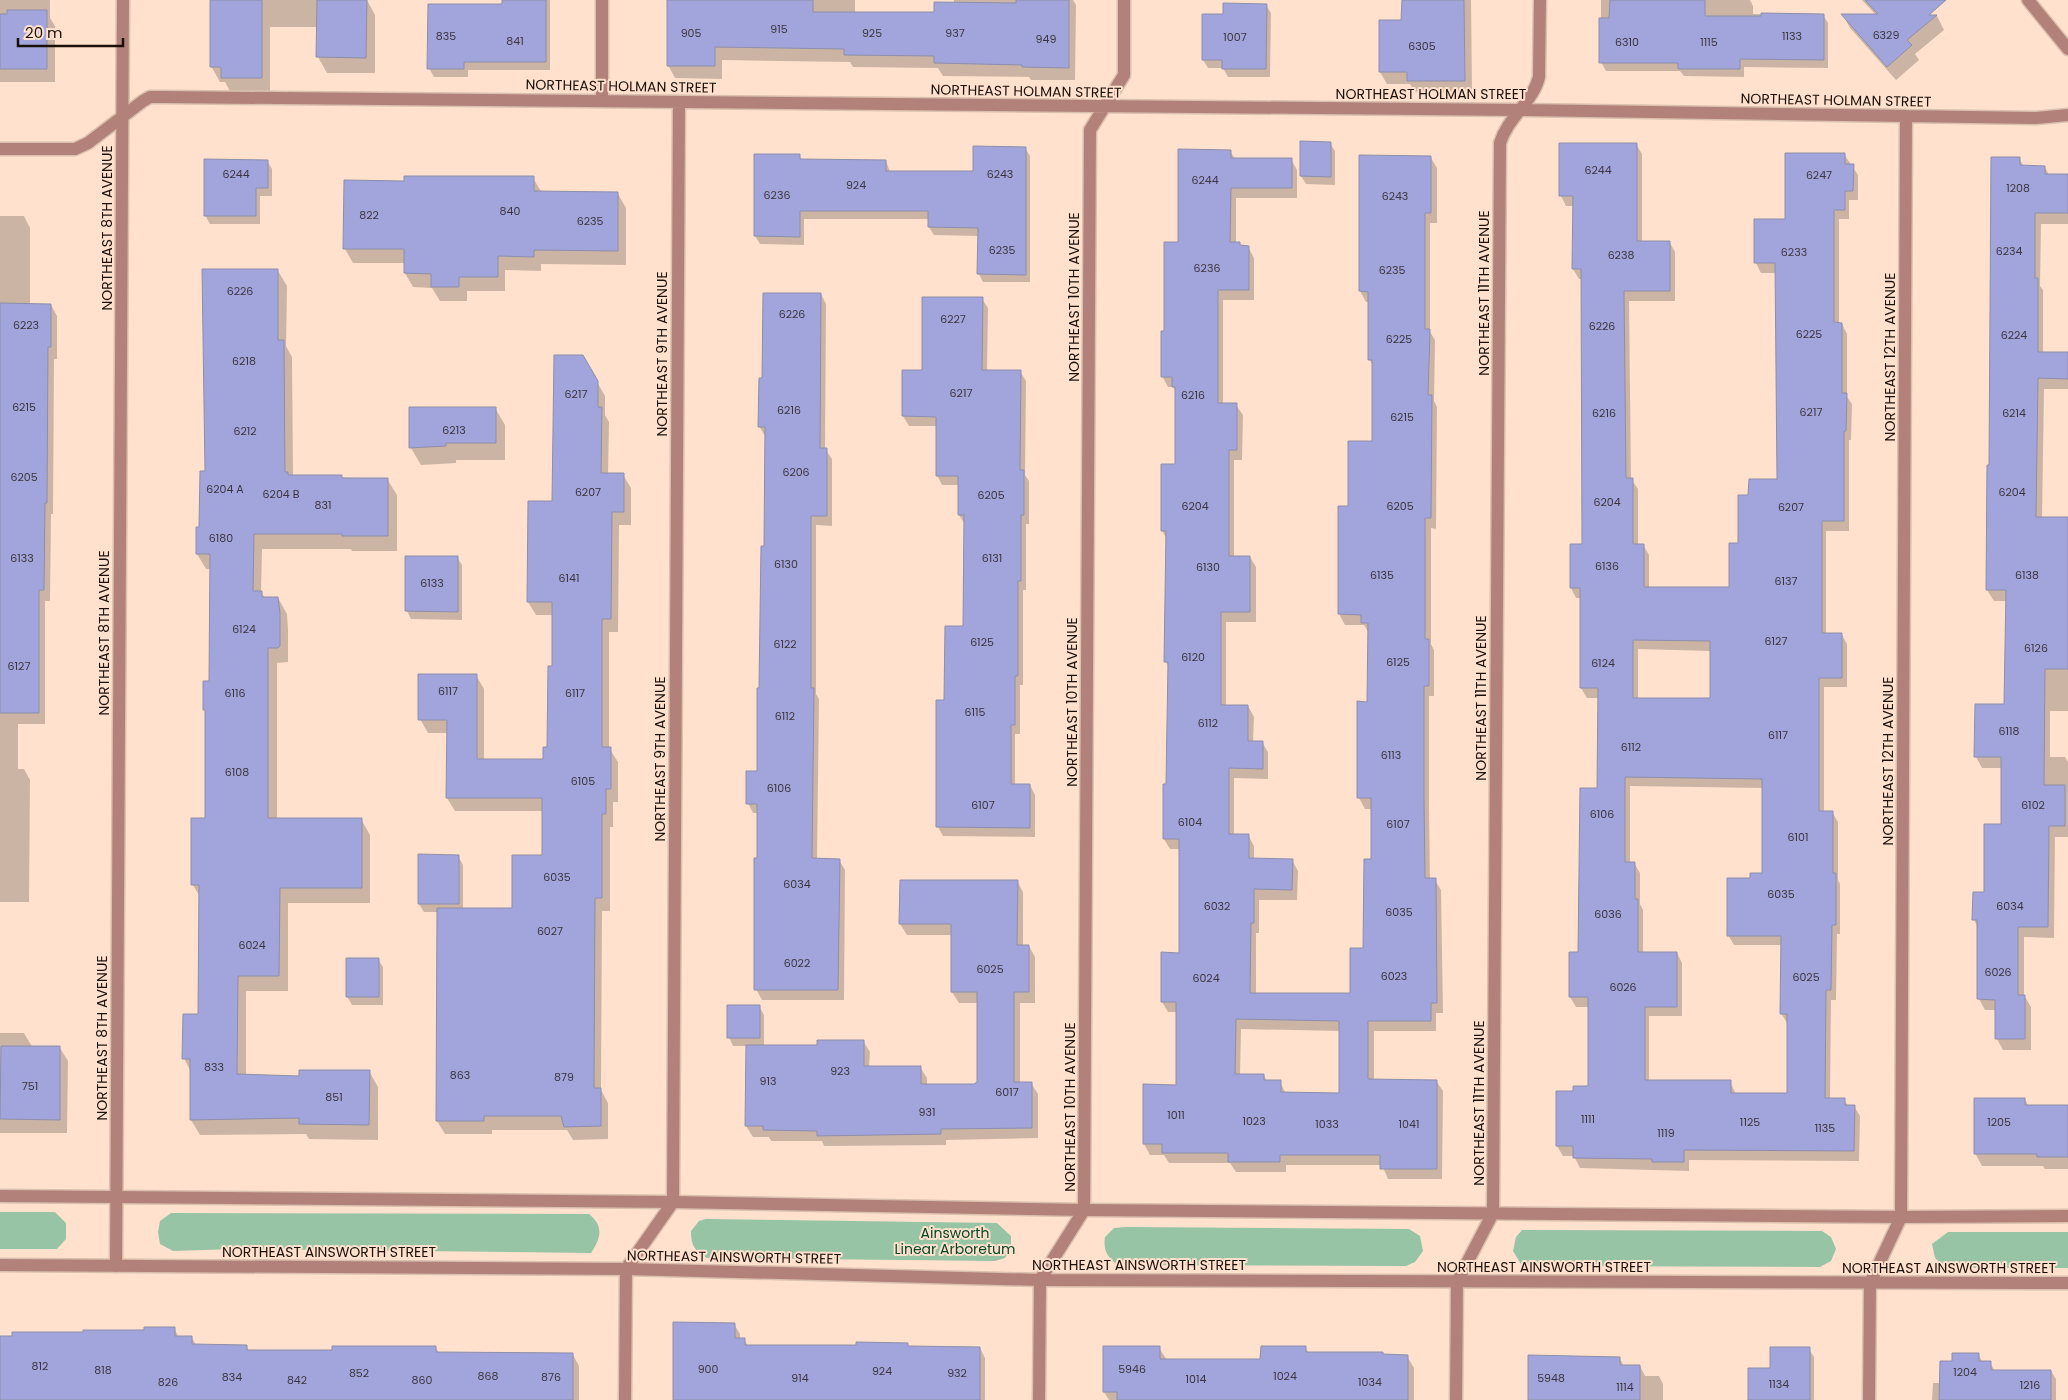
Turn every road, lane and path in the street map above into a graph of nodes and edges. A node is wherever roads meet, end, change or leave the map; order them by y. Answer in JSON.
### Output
{"nodes":[{"id":1,"x":123,"y":0,"type":"edge"},
{"id":2,"x":602,"y":0,"type":"edge"},
{"id":3,"x":1124,"y":0,"type":"edge"},
{"id":4,"x":1540,"y":0,"type":"edge"},
{"id":5,"x":2028,"y":0,"type":"edge"},
{"id":6,"x":2068,"y":49,"type":"edge"},
{"id":7,"x":602,"y":101,"type":"junction"},
{"id":8,"x":679,"y":102,"type":"junction"},
{"id":9,"x":1104,"y":107,"type":"junction"},
{"id":10,"x":1518,"y":110,"type":"junction"},
{"id":11,"x":2068,"y":114,"type":"edge"},
{"id":12,"x":1906,"y":116,"type":"junction"},
{"id":13,"x":122,"y":118,"type":"junction"},
{"id":14,"x":0,"y":149,"type":"edge"},
{"id":15,"x":0,"y":1196,"type":"edge"},
{"id":16,"x":116,"y":1197,"type":"junction"},
{"id":17,"x":673,"y":1202,"type":"junction"},
{"id":18,"x":1084,"y":1210,"type":"junction"},
{"id":19,"x":1493,"y":1213,"type":"junction"},
{"id":20,"x":2068,"y":1216,"type":"edge"},
{"id":21,"x":1902,"y":1217,"type":"junction"},
{"id":22,"x":0,"y":1265,"type":"edge"},
{"id":23,"x":116,"y":1266,"type":"junction"},
{"id":24,"x":626,"y":1269,"type":"junction"},
{"id":25,"x":1040,"y":1280,"type":"junction"},
{"id":26,"x":1457,"y":1282,"type":"junction"},
{"id":27,"x":1870,"y":1283,"type":"junction"},
{"id":28,"x":2068,"y":1283,"type":"edge"},
{"id":29,"x":625,"y":1400,"type":"edge"},
{"id":30,"x":1039,"y":1400,"type":"edge"},
{"id":31,"x":1456,"y":1400,"type":"edge"},
{"id":32,"x":1869,"y":1400,"type":"edge"}],
"edges":[{"from":1,"to":13,"type":"street","name":"NORTHEAST 8TH AVENUE"},
{"from":2,"to":7,"type":"street"},
{"from":3,"to":9,"type":"street","name":"NORTHEAST 10TH AVENUE"},
{"from":4,"to":10,"type":"street","name":"NORTHEAST 11TH AVENUE"},
{"from":5,"to":6,"type":"street"},
{"from":7,"to":8,"type":"street","name":"NORTHEAST HOLMAN STREET"},
{"from":7,"to":13,"type":"street","name":"NORTHEAST HOLMAN STREET"},
{"from":8,"to":9,"type":"street","name":"NORTHEAST HOLMAN STREET"},
{"from":8,"to":17,"type":"street","name":"NORTHEAST 9TH AVENUE"},
{"from":9,"to":10,"type":"street","name":"NORTHEAST HOLMAN STREET"},
{"from":9,"to":18,"type":"street","name":"NORTHEAST 10TH AVENUE"},
{"from":10,"to":12,"type":"street","name":"NORTHEAST HOLMAN STREET"},
{"from":10,"to":19,"type":"street","name":"NORTHEAST 11TH AVENUE"},
{"from":11,"to":12,"type":"street","name":"NORTHEAST HOLMAN STREET"},
{"from":12,"to":21,"type":"street","name":"NORTHEAST 12TH AVENUE"},
{"from":13,"to":14,"type":"street","name":"NORTHEAST HOLMAN STREET"},
{"from":13,"to":16,"type":"street","name":"NORTHEAST 8TH AVENUE"},
{"from":15,"to":16,"type":"street"},
{"from":16,"to":17,"type":"street"},
{"from":16,"to":23,"type":"street","name":"NORTHEAST 8TH AVENUE"},
{"from":17,"to":18,"type":"street"},
{"from":17,"to":24,"type":"street"},
{"from":18,"to":19,"type":"street"},
{"from":18,"to":25,"type":"street","name":"NORTHEAST 10TH AVENUE"},
{"from":19,"to":21,"type":"street"},
{"from":19,"to":26,"type":"street","name":"NORTHEAST 11TH AVENUE"},
{"from":20,"to":21,"type":"street"},
{"from":21,"to":27,"type":"street","name":"NORTHEAST 12TH AVENUE"},
{"from":22,"to":23,"type":"street","name":"NORTHEAST AINSWORTH STREET"},
{"from":23,"to":24,"type":"street","name":"NORTHEAST AINSWORTH STREET"},
{"from":24,"to":25,"type":"street","name":"NORTHEAST AINSWORTH STREET"},
{"from":24,"to":29,"type":"street"},
{"from":25,"to":26,"type":"street","name":"NORTHEAST AINSWORTH STREET"},
{"from":25,"to":30,"type":"street"},
{"from":26,"to":27,"type":"street","name":"NORTHEAST AINSWORTH STREET"},
{"from":26,"to":31,"type":"street","name":"NORTHEAST 11TH AVENUE"},
{"from":27,"to":28,"type":"street","name":"NORTHEAST AINSWORTH STREET"},
{"from":27,"to":32,"type":"street","name":"NORTHEAST 12TH AVENUE"}]}
